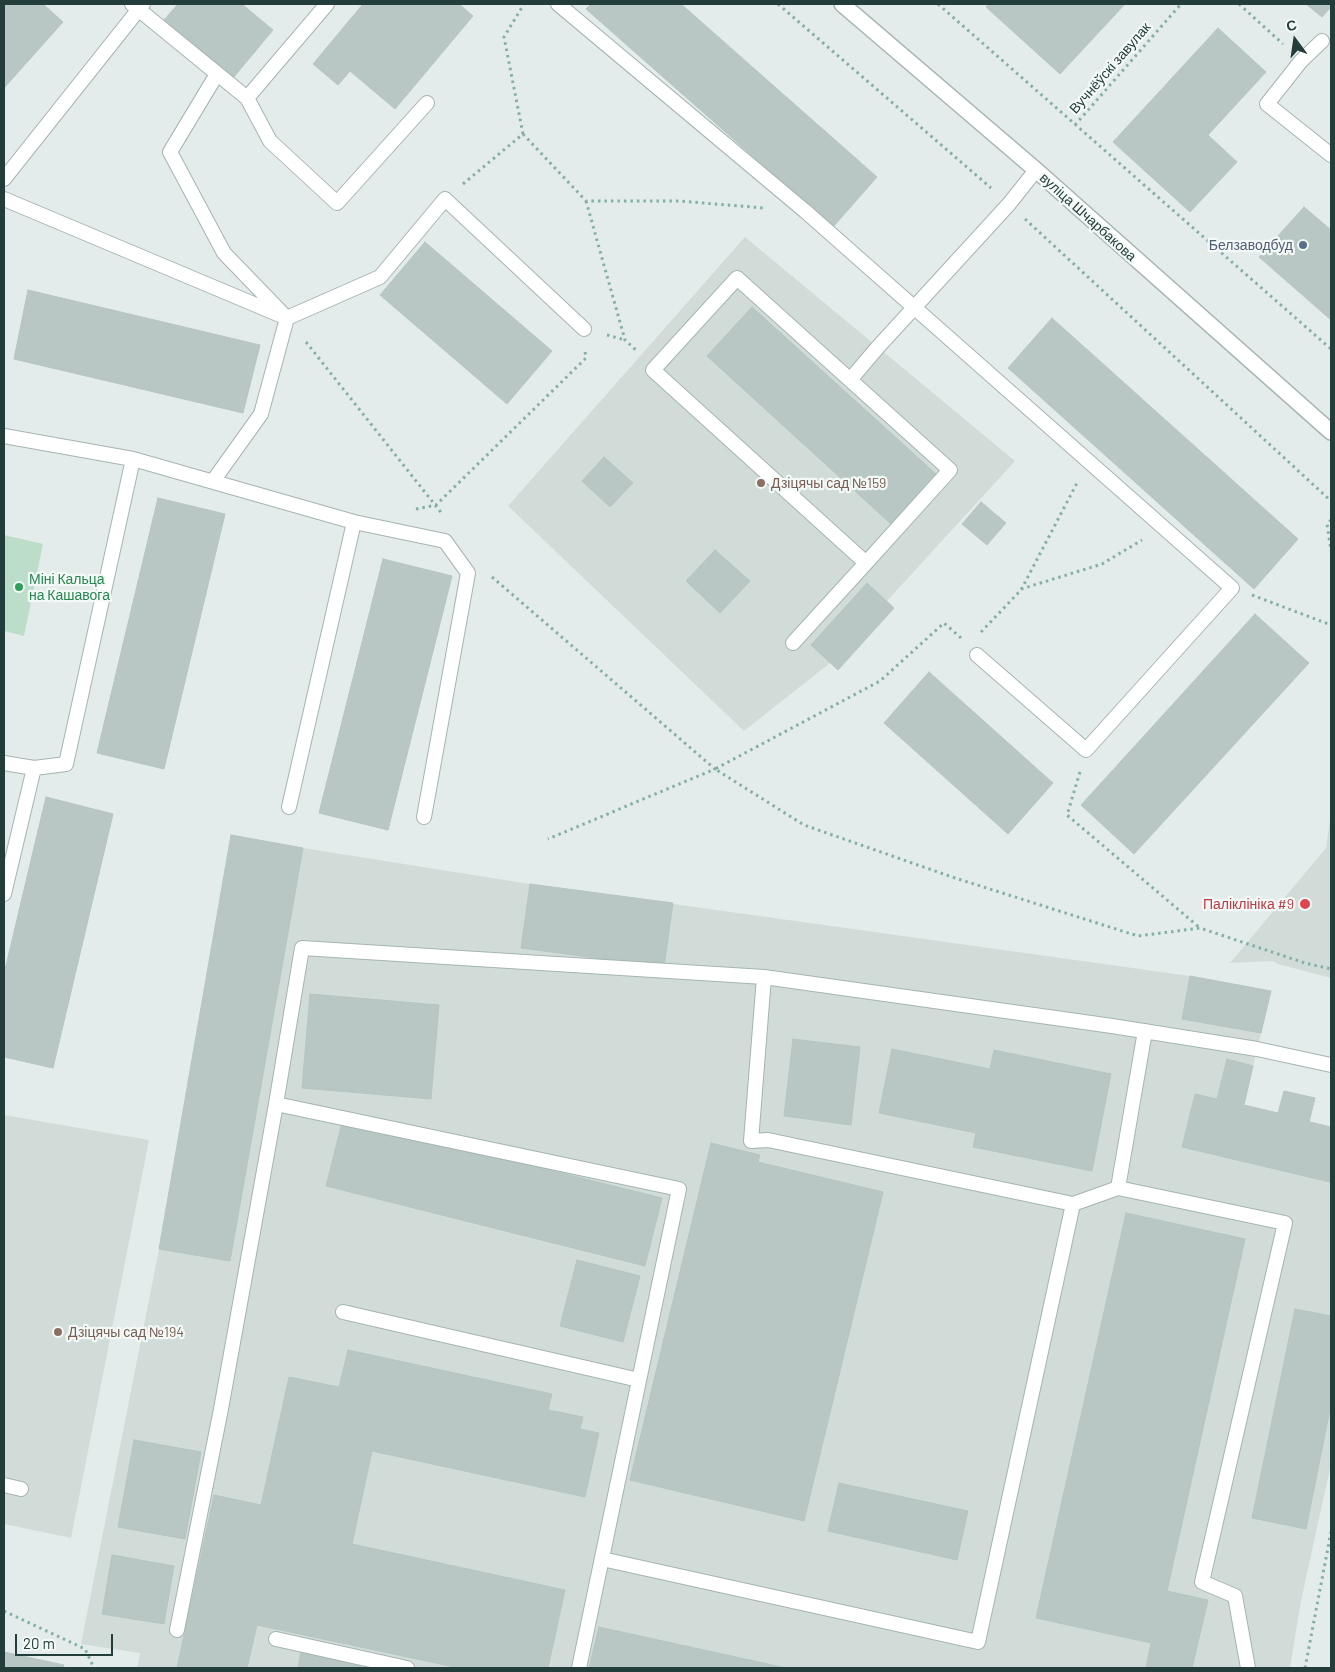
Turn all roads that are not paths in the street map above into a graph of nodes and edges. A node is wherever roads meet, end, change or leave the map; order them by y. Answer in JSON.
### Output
{"nodes":[{"id":1,"x":327,"y":4,"type":"edge"},
{"id":2,"x":558,"y":4,"type":"edge"},
{"id":3,"x":842,"y":4,"type":"edge"},
{"id":4,"x":138,"y":6,"type":"edge"},
{"id":5,"x":1322,"y":41,"type":"dead end"},
{"id":6,"x":218,"y":74,"type":"junction"},
{"id":7,"x":247,"y":98,"type":"junction"},
{"id":8,"x":426,"y":103,"type":"dead end"},
{"id":9,"x":1331,"y":155,"type":"edge"},
{"id":10,"x":1036,"y":170,"type":"junction"},
{"id":11,"x":4,"y":179,"type":"edge"},
{"id":12,"x":4,"y":200,"type":"edge"},
{"id":13,"x":914,"y":308,"type":"junction"},
{"id":14,"x":287,"y":318,"type":"junction"},
{"id":15,"x":584,"y":329,"type":"road end"},
{"id":16,"x":850,"y":380,"type":"junction"},
{"id":17,"x":1331,"y":432,"type":"edge"},
{"id":18,"x":4,"y":436,"type":"edge"},
{"id":19,"x":133,"y":459,"type":"junction"},
{"id":20,"x":213,"y":481,"type":"junction"},
{"id":21,"x":354,"y":522,"type":"junction"},
{"id":22,"x":866,"y":563,"type":"junction"},
{"id":23,"x":793,"y":643,"type":"dead end"},
{"id":24,"x":973,"y":650,"type":"road end"},
{"id":25,"x":4,"y":763,"type":"edge"},
{"id":26,"x":34,"y":768,"type":"junction"},
{"id":27,"x":289,"y":807,"type":"dead end"},
{"id":28,"x":424,"y":817,"type":"dead end"},
{"id":29,"x":4,"y":894,"type":"edge"},
{"id":30,"x":764,"y":977,"type":"junction"},
{"id":31,"x":1146,"y":1031,"type":"junction"},
{"id":32,"x":1331,"y":1065,"type":"edge"},
{"id":33,"x":276,"y":1104,"type":"junction"},
{"id":34,"x":1118,"y":1188,"type":"junction"},
{"id":35,"x":1073,"y":1204,"type":"junction"},
{"id":36,"x":343,"y":1312,"type":"dead end"},
{"id":37,"x":639,"y":1380,"type":"junction"},
{"id":38,"x":4,"y":1485,"type":"edge"},
{"id":39,"x":21,"y":1489,"type":"dead end"},
{"id":40,"x":602,"y":1559,"type":"junction"},
{"id":41,"x":177,"y":1630,"type":"dead end"},
{"id":42,"x":276,"y":1639,"type":"dead end"},
{"id":43,"x":407,"y":1668,"type":"edge"},
{"id":44,"x":579,"y":1668,"type":"edge"},
{"id":45,"x":1248,"y":1668,"type":"edge"}],
"edges":[{"from":1,"to":7,"type":"lane"},
{"from":2,"to":13,"type":"lane"},
{"from":3,"to":10,"type":"street","name":"вуліца Шчарбакова"},
{"from":4,"to":6,"type":"lane"},
{"from":4,"to":11,"type":"lane"},
{"from":5,"to":9,"type":"lane"},
{"from":6,"to":7,"type":"lane"},
{"from":6,"to":14,"type":"lane"},
{"from":7,"to":8,"type":"lane"},
{"from":10,"to":13,"type":"lane"},
{"from":10,"to":17,"type":"street","name":"вуліца Шчарбакова"},
{"from":12,"to":14,"type":"lane"},
{"from":13,"to":16,"type":"lane"},
{"from":13,"to":24,"type":"lane"},
{"from":14,"to":15,"type":"lane"},
{"from":14,"to":20,"type":"lane"},
{"from":16,"to":22,"type":"lane"},
{"from":16,"to":22,"type":"lane"},
{"from":18,"to":19,"type":"lane"},
{"from":19,"to":20,"type":"lane"},
{"from":19,"to":26,"type":"lane"},
{"from":20,"to":21,"type":"lane"},
{"from":21,"to":27,"type":"lane"},
{"from":21,"to":28,"type":"lane"},
{"from":22,"to":23,"type":"lane"},
{"from":25,"to":26,"type":"lane"},
{"from":26,"to":29,"type":"lane"},
{"from":30,"to":31,"type":"lane"},
{"from":30,"to":33,"type":"lane"},
{"from":30,"to":35,"type":"lane"},
{"from":31,"to":32,"type":"lane"},
{"from":31,"to":34,"type":"lane"},
{"from":33,"to":37,"type":"lane"},
{"from":33,"to":41,"type":"lane"},
{"from":34,"to":35,"type":"lane"},
{"from":34,"to":45,"type":"lane"},
{"from":35,"to":40,"type":"lane"},
{"from":36,"to":37,"type":"lane"},
{"from":37,"to":40,"type":"lane"},
{"from":38,"to":39,"type":"lane"},
{"from":40,"to":44,"type":"lane"},
{"from":42,"to":43,"type":"lane"}]}
